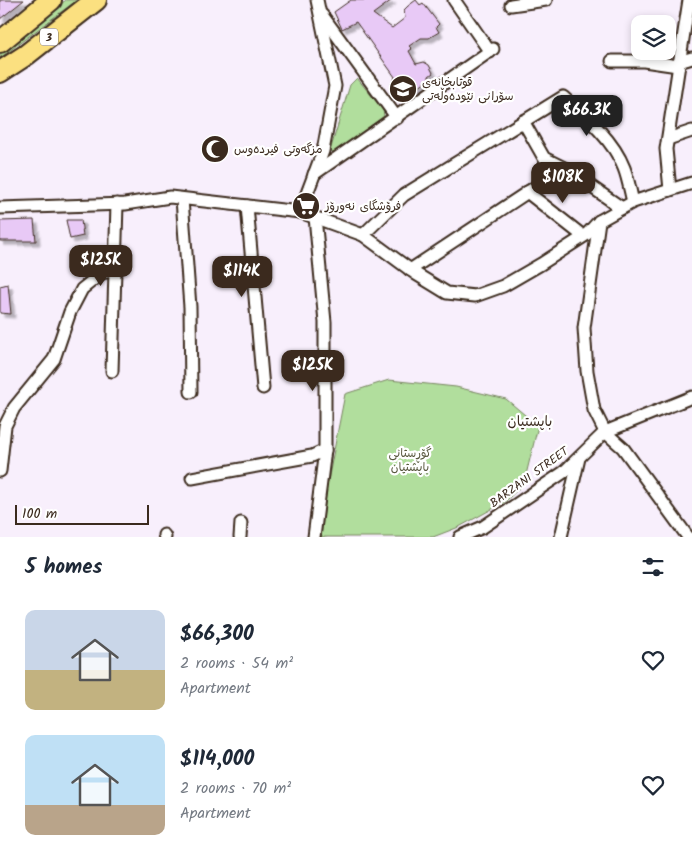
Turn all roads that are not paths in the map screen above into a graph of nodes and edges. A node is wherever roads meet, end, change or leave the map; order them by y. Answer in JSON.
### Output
{"nodes":[{"id":1,"x":51,"y":0,"type":"edge"},
{"id":2,"x":96,"y":0,"type":"edge"},
{"id":3,"x":317,"y":0,"type":"edge"},
{"id":4,"x":454,"y":0,"type":"edge"},
{"id":5,"x":546,"y":0,"type":"edge"},
{"id":6,"x":689,"y":0,"type":"edge"},
{"id":7,"x":511,"y":5,"type":"dead end"},
{"id":8,"x":320,"y":12,"type":"junction"},
{"id":9,"x":0,"y":42,"type":"edge"},
{"id":10,"x":692,"y":58,"type":"edge"},
{"id":11,"x":612,"y":61,"type":"dead end"},
{"id":12,"x":678,"y":64,"type":"junction"},
{"id":13,"x":0,"y":72,"type":"edge"},
{"id":14,"x":397,"y":118,"type":"junction"},
{"id":15,"x":523,"y":121,"type":"junction"},
{"id":16,"x":692,"y":131,"type":"edge"},
{"id":17,"x":668,"y":139,"type":"junction"},
{"id":18,"x":564,"y":168,"type":"junction"},
{"id":19,"x":314,"y":175,"type":"junction"},
{"id":20,"x":692,"y":183,"type":"edge"},
{"id":21,"x":670,"y":190,"type":"junction"},
{"id":22,"x":527,"y":192,"type":"junction"},
{"id":23,"x":182,"y":199,"type":"junction"},
{"id":24,"x":634,"y":202,"type":"junction"},
{"id":25,"x":117,"y":204,"type":"junction"},
{"id":26,"x":247,"y":206,"type":"junction"},
{"id":27,"x":0,"y":208,"type":"edge"},
{"id":28,"x":622,"y":208,"type":"junction"},
{"id":29,"x":300,"y":212,"type":"junction"},
{"id":30,"x":315,"y":217,"type":"junction"},
{"id":31,"x":599,"y":221,"type":"junction"},
{"id":32,"x":363,"y":234,"type":"junction"},
{"id":33,"x":583,"y":236,"type":"junction"},
{"id":34,"x":115,"y":270,"type":"junction"},
{"id":35,"x":410,"y":270,"type":"junction"},
{"id":36,"x":112,"y":371,"type":"dead end"},
{"id":37,"x":263,"y":388,"type":"dead end"},
{"id":38,"x":191,"y":392,"type":"dead end"},
{"id":39,"x":692,"y":397,"type":"edge"},
{"id":40,"x":605,"y":432,"type":"junction"},
{"id":41,"x":325,"y":450,"type":"junction"},
{"id":42,"x":579,"y":458,"type":"junction"},
{"id":43,"x":0,"y":471,"type":"edge"},
{"id":44,"x":192,"y":478,"type":"dead end"},
{"id":45,"x":241,"y":523,"type":"dead end"},
{"id":46,"x":240,"y":537,"type":"edge"},
{"id":47,"x":314,"y":537,"type":"edge"},
{"id":48,"x":460,"y":537,"type":"edge"},
{"id":49,"x":561,"y":537,"type":"edge"},
{"id":50,"x":688,"y":537,"type":"edge"}],
"edges":[{"from":1,"to":9,"type":"highway","number":"3"},
{"from":2,"to":13,"type":"highway","number":"3"},
{"from":3,"to":8,"type":"street"},
{"from":4,"to":14,"type":"street"},
{"from":5,"to":7,"type":"street"},
{"from":6,"to":12,"type":"street"},
{"from":8,"to":14,"type":"street"},
{"from":8,"to":19,"type":"street"},
{"from":10,"to":12,"type":"street"},
{"from":11,"to":12,"type":"street"},
{"from":12,"to":17,"type":"street"},
{"from":14,"to":19,"type":"street"},
{"from":15,"to":18,"type":"street"},
{"from":15,"to":24,"type":"street"},
{"from":15,"to":32,"type":"street"},
{"from":16,"to":17,"type":"street"},
{"from":17,"to":21,"type":"street"},
{"from":18,"to":22,"type":"street"},
{"from":18,"to":28,"type":"street"},
{"from":19,"to":29,"type":"street"},
{"from":20,"to":21,"type":"street"},
{"from":21,"to":24,"type":"street"},
{"from":22,"to":33,"type":"street"},
{"from":22,"to":35,"type":"street"},
{"from":23,"to":25,"type":"street"},
{"from":23,"to":26,"type":"street"},
{"from":23,"to":38,"type":"street"},
{"from":24,"to":28,"type":"street"},
{"from":25,"to":27,"type":"street"},
{"from":25,"to":34,"type":"street"},
{"from":26,"to":29,"type":"street"},
{"from":26,"to":37,"type":"street"},
{"from":28,"to":31,"type":"street"},
{"from":29,"to":30,"type":"street"},
{"from":30,"to":32,"type":"street"},
{"from":30,"to":41,"type":"street"},
{"from":31,"to":33,"type":"street"},
{"from":31,"to":40,"type":"street"},
{"from":32,"to":35,"type":"street"},
{"from":33,"to":35,"type":"street"},
{"from":34,"to":36,"type":"street"},
{"from":34,"to":43,"type":"street"},
{"from":39,"to":40,"type":"street","name":"BARZANI STREET"},
{"from":40,"to":42,"type":"street","name":"BARZANI STREET"},
{"from":40,"to":50,"type":"street"},
{"from":41,"to":44,"type":"street"},
{"from":41,"to":47,"type":"street"},
{"from":42,"to":48,"type":"street","name":"BARZANI STREET"},
{"from":42,"to":49,"type":"street"},
{"from":45,"to":46,"type":"street"}]}
